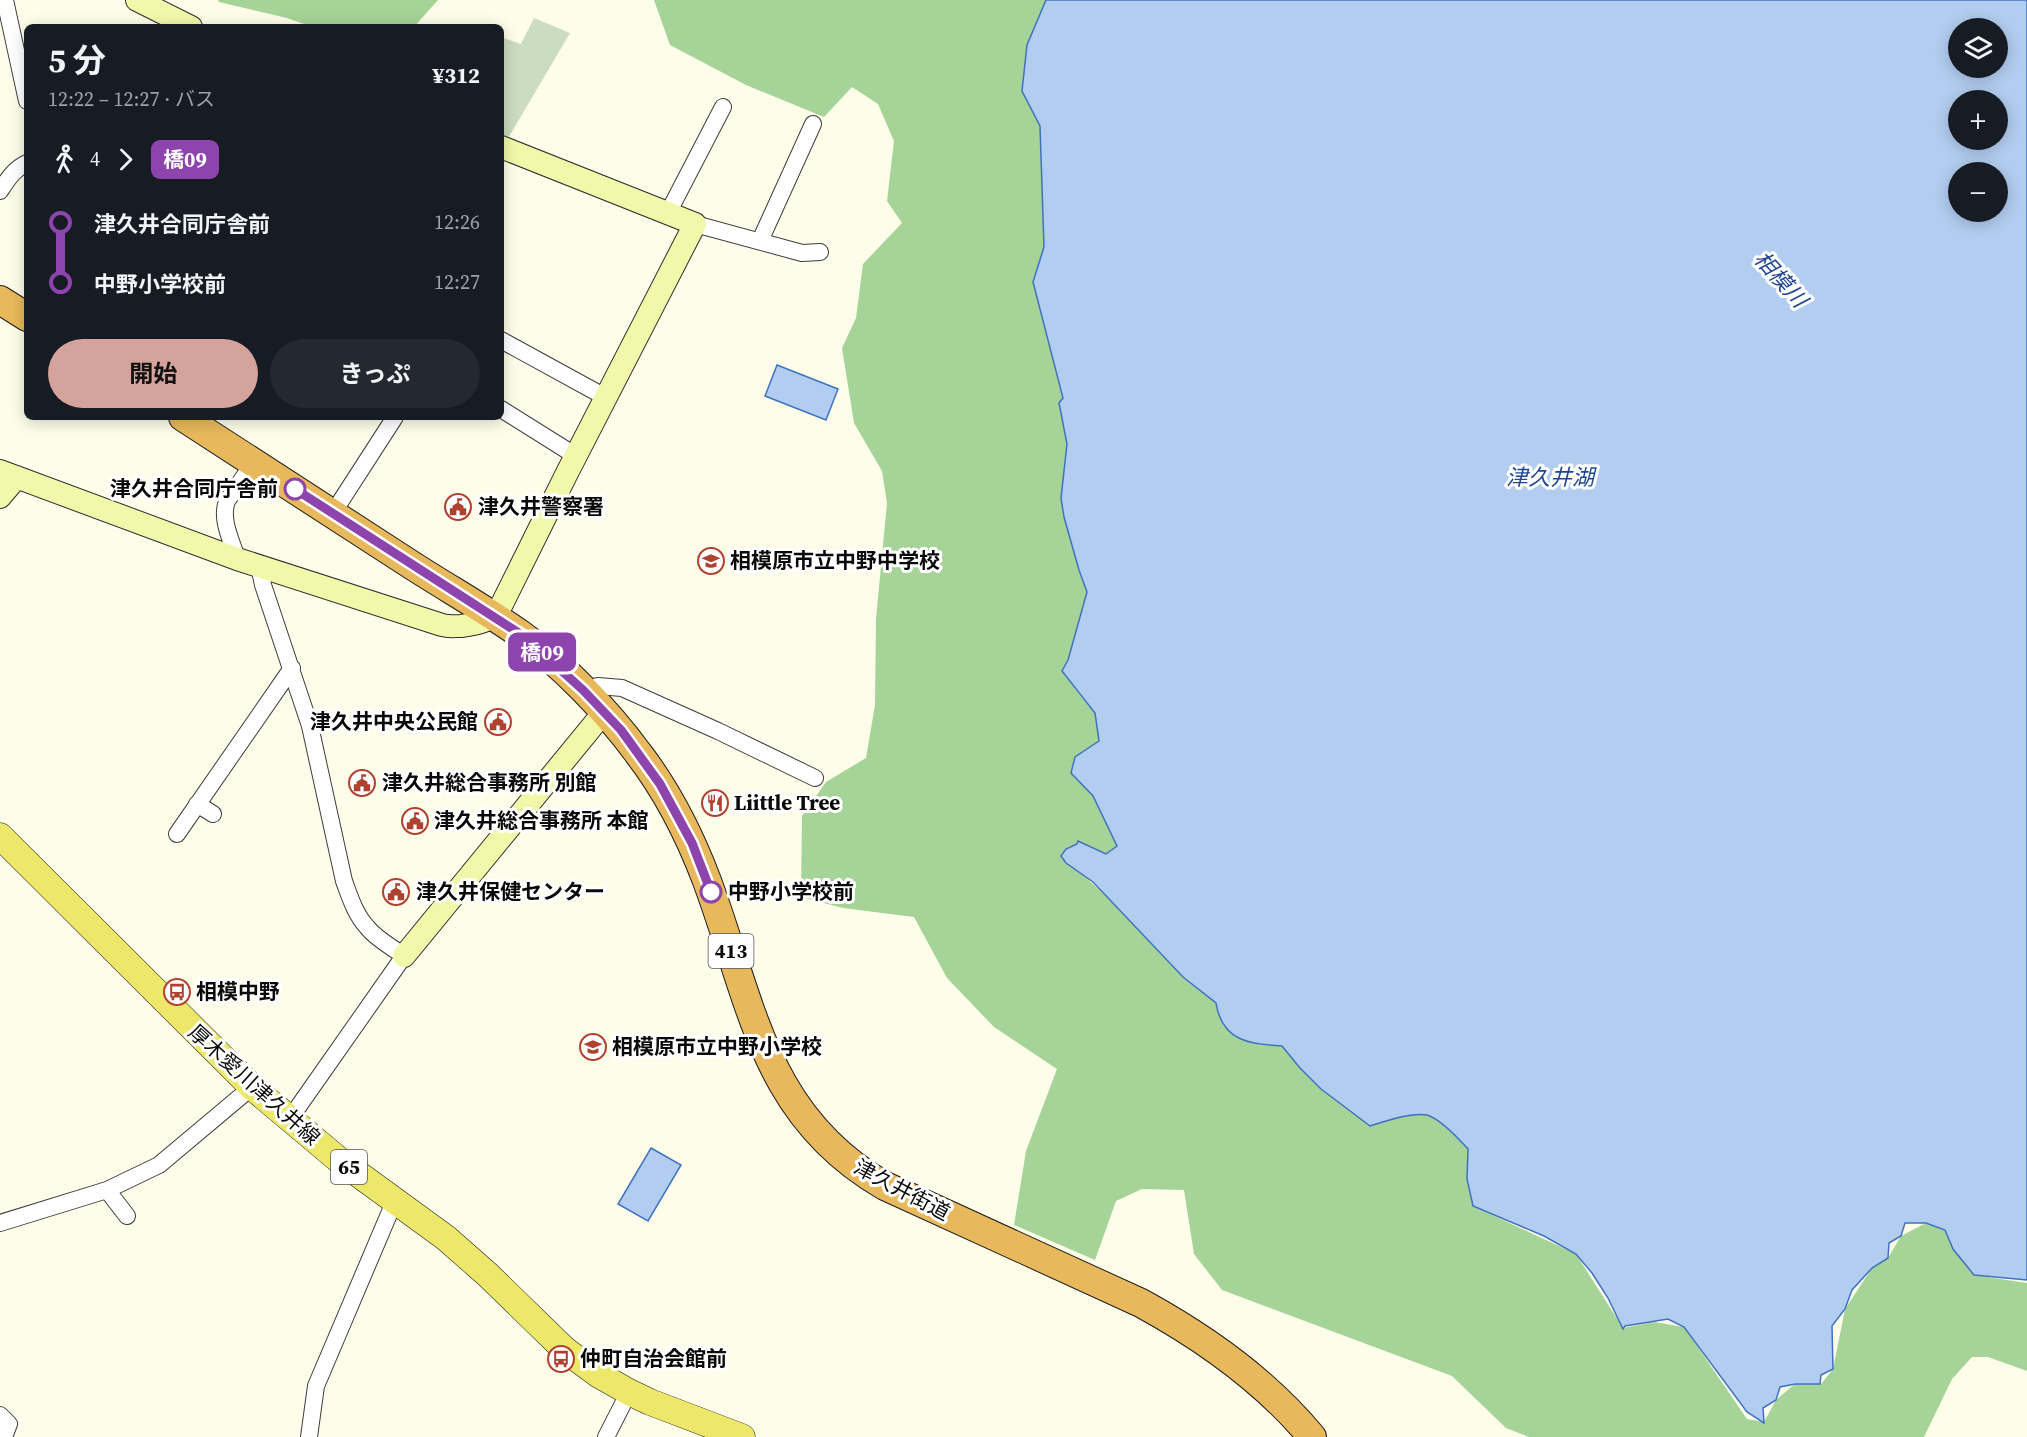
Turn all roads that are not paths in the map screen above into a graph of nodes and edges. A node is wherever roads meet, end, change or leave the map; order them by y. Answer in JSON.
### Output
{"nodes":[{"id":1,"x":5,"y":0,"type":"edge"},
{"id":2,"x":137,"y":0,"type":"edge"},
{"id":3,"x":185,"y":24,"type":"edge"},
{"id":4,"x":24,"y":87,"type":"edge"},
{"id":5,"x":723,"y":107,"type":"dead end"},
{"id":6,"x":813,"y":124,"type":"dead end"},
{"id":7,"x":504,"y":148,"type":"edge"},
{"id":8,"x":24,"y":164,"type":"edge"},
{"id":9,"x":0,"y":191,"type":"edge"},
{"id":10,"x":668,"y":213,"type":"junction"},
{"id":11,"x":695,"y":225,"type":"junction"},
{"id":12,"x":760,"y":241,"type":"junction"},
{"id":13,"x":820,"y":252,"type":"dead end"},
{"id":14,"x":0,"y":300,"type":"edge"},
{"id":15,"x":24,"y":315,"type":"edge"},
{"id":16,"x":504,"y":341,"type":"edge"},
{"id":17,"x":607,"y":398,"type":"junction"},
{"id":18,"x":504,"y":410,"type":"edge"},
{"id":19,"x":188,"y":420,"type":"edge"},
{"id":20,"x":393,"y":420,"type":"edge"},
{"id":21,"x":576,"y":456,"type":"junction"},
{"id":22,"x":254,"y":462,"type":"junction"},
{"id":23,"x":8,"y":474,"type":"edge"},
{"id":24,"x":0,"y":497,"type":"edge"},
{"id":25,"x":333,"y":513,"type":"junction"},
{"id":26,"x":237,"y":559,"type":"junction"},
{"id":27,"x":259,"y":566,"type":"junction"},
{"id":28,"x":494,"y":616,"type":"junction"},
{"id":29,"x":292,"y":668,"type":"junction"},
{"id":30,"x":583,"y":690,"type":"junction"},
{"id":31,"x":604,"y":712,"type":"junction"},
{"id":32,"x":815,"y":778,"type":"dead end"},
{"id":33,"x":197,"y":804,"type":"junction"},
{"id":34,"x":213,"y":814,"type":"dead end"},
{"id":35,"x":177,"y":834,"type":"dead end"},
{"id":36,"x":0,"y":836,"type":"edge"},
{"id":37,"x":404,"y":956,"type":"junction"},
{"id":38,"x":252,"y":1087,"type":"junction"},
{"id":39,"x":289,"y":1120,"type":"junction"},
{"id":40,"x":107,"y":1190,"type":"junction"},
{"id":41,"x":394,"y":1200,"type":"junction"},
{"id":42,"x":127,"y":1216,"type":"dead end"},
{"id":43,"x":0,"y":1222,"type":"edge"},
{"id":44,"x":629,"y":1392,"type":"junction"},
{"id":45,"x":0,"y":1415,"type":"edge"},
{"id":46,"x":4,"y":1437,"type":"edge"},
{"id":47,"x":309,"y":1437,"type":"edge"},
{"id":48,"x":606,"y":1437,"type":"edge"},
{"id":49,"x":742,"y":1437,"type":"edge"},
{"id":50,"x":1312,"y":1437,"type":"edge"}],
"edges":[{"from":1,"to":4,"type":"street"},
{"from":2,"to":3,"type":"street"},
{"from":5,"to":10,"type":"street"},
{"from":6,"to":12,"type":"street"},
{"from":7,"to":10,"type":"street"},
{"from":8,"to":9,"type":"street"},
{"from":10,"to":11,"type":"street"},
{"from":11,"to":12,"type":"street"},
{"from":11,"to":17,"type":"street"},
{"from":12,"to":13,"type":"street"},
{"from":14,"to":15,"type":"highway"},
{"from":16,"to":17,"type":"street"},
{"from":17,"to":21,"type":"street"},
{"from":18,"to":21,"type":"street"},
{"from":19,"to":22,"type":"highway","name":"津久井街道","number":"413"},
{"from":20,"to":25,"type":"street"},
{"from":21,"to":28,"type":"street"},
{"from":22,"to":25,"type":"highway","name":"津久井街道","number":"413"},
{"from":22,"to":26,"type":"street"},
{"from":23,"to":24,"type":"street"},
{"from":23,"to":26,"type":"street"},
{"from":25,"to":28,"type":"highway","name":"津久井街道","number":"413"},
{"from":26,"to":27,"type":"street"},
{"from":27,"to":28,"type":"street"},
{"from":27,"to":29,"type":"street"},
{"from":28,"to":30,"type":"highway","name":"津久井街道","number":"413"},
{"from":29,"to":33,"type":"street"},
{"from":29,"to":37,"type":"street"},
{"from":30,"to":31,"type":"highway","name":"津久井街道","number":"413"},
{"from":30,"to":32,"type":"street"},
{"from":31,"to":37,"type":"street"},
{"from":31,"to":50,"type":"highway","name":"津久井街道","number":"413"},
{"from":33,"to":34,"type":"street"},
{"from":33,"to":35,"type":"street"},
{"from":36,"to":38,"type":"main road","name":"厚木愛川津久井線","number":"65"},
{"from":37,"to":39,"type":"street"},
{"from":38,"to":39,"type":"main road","name":"厚木愛川津久井線","number":"65"},
{"from":38,"to":40,"type":"street"},
{"from":39,"to":41,"type":"main road","name":"厚木愛川津久井線","number":"65"},
{"from":40,"to":42,"type":"street"},
{"from":40,"to":43,"type":"street"},
{"from":41,"to":44,"type":"main road","name":"厚木愛川津久井線","number":"65"},
{"from":41,"to":47,"type":"street"},
{"from":44,"to":48,"type":"street"},
{"from":44,"to":49,"type":"main road","name":"厚木愛川津久井線","number":"65"},
{"from":45,"to":46,"type":"street"}]}
